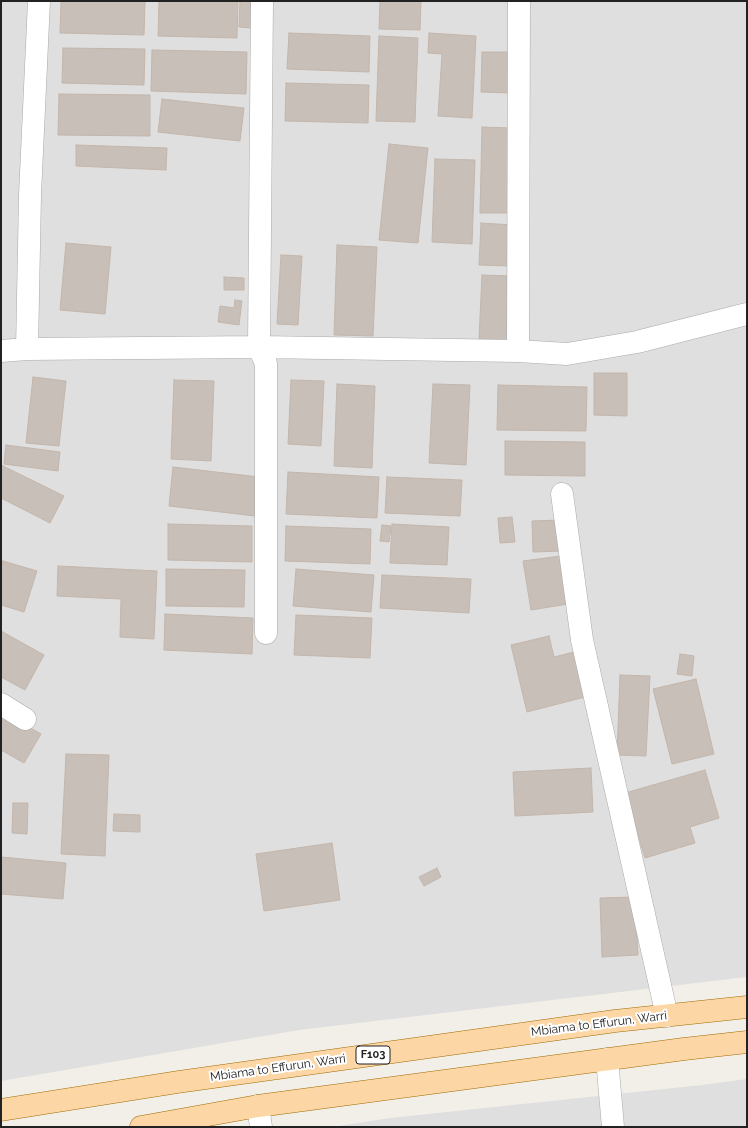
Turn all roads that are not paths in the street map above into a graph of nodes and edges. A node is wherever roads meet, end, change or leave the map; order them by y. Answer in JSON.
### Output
{"nodes":[{"id":1,"x":39,"y":1,"type":"edge"},
{"id":2,"x":262,"y":1,"type":"edge"},
{"id":3,"x":519,"y":1,"type":"edge"},
{"id":4,"x":747,"y":314,"type":"edge"},
{"id":5,"x":259,"y":346,"type":"junction"},
{"id":6,"x":27,"y":349,"type":"junction"},
{"id":7,"x":1,"y":351,"type":"edge"},
{"id":8,"x":518,"y":351,"type":"junction"},
{"id":9,"x":562,"y":494,"type":"dead end"},
{"id":10,"x":266,"y":633,"type":"dead end"},
{"id":11,"x":1,"y":704,"type":"edge"},
{"id":12,"x":25,"y":719,"type":"dead end"},
{"id":13,"x":747,"y":1007,"type":"edge"},
{"id":14,"x":667,"y":1016,"type":"junction"},
{"id":15,"x":747,"y":1042,"type":"edge"},
{"id":16,"x":607,"y":1059,"type":"junction"},
{"id":17,"x":258,"y":1106,"type":"junction"},
{"id":18,"x":1,"y":1110,"type":"edge"},
{"id":19,"x":141,"y":1127,"type":"edge"},
{"id":20,"x":261,"y":1127,"type":"edge"},
{"id":21,"x":613,"y":1127,"type":"edge"}],
"edges":[{"from":1,"to":6,"type":"street"},
{"from":2,"to":5,"type":"street"},
{"from":3,"to":8,"type":"street"},
{"from":4,"to":8,"type":"street"},
{"from":5,"to":6,"type":"street"},
{"from":5,"to":8,"type":"street"},
{"from":5,"to":10,"type":"street"},
{"from":6,"to":7,"type":"street"},
{"from":9,"to":14,"type":"street"},
{"from":11,"to":12,"type":"street"},
{"from":13,"to":14,"type":"main road","name":"Mbiama to Effurun, Warri","number":"F103"},
{"from":14,"to":18,"type":"main road","name":"Mbiama to Effurun, Warri","number":"F103"},
{"from":15,"to":16,"type":"main road"},
{"from":16,"to":17,"type":"main road"},
{"from":16,"to":21,"type":"street"},
{"from":17,"to":19,"type":"main road"},
{"from":17,"to":20,"type":"street"}]}
